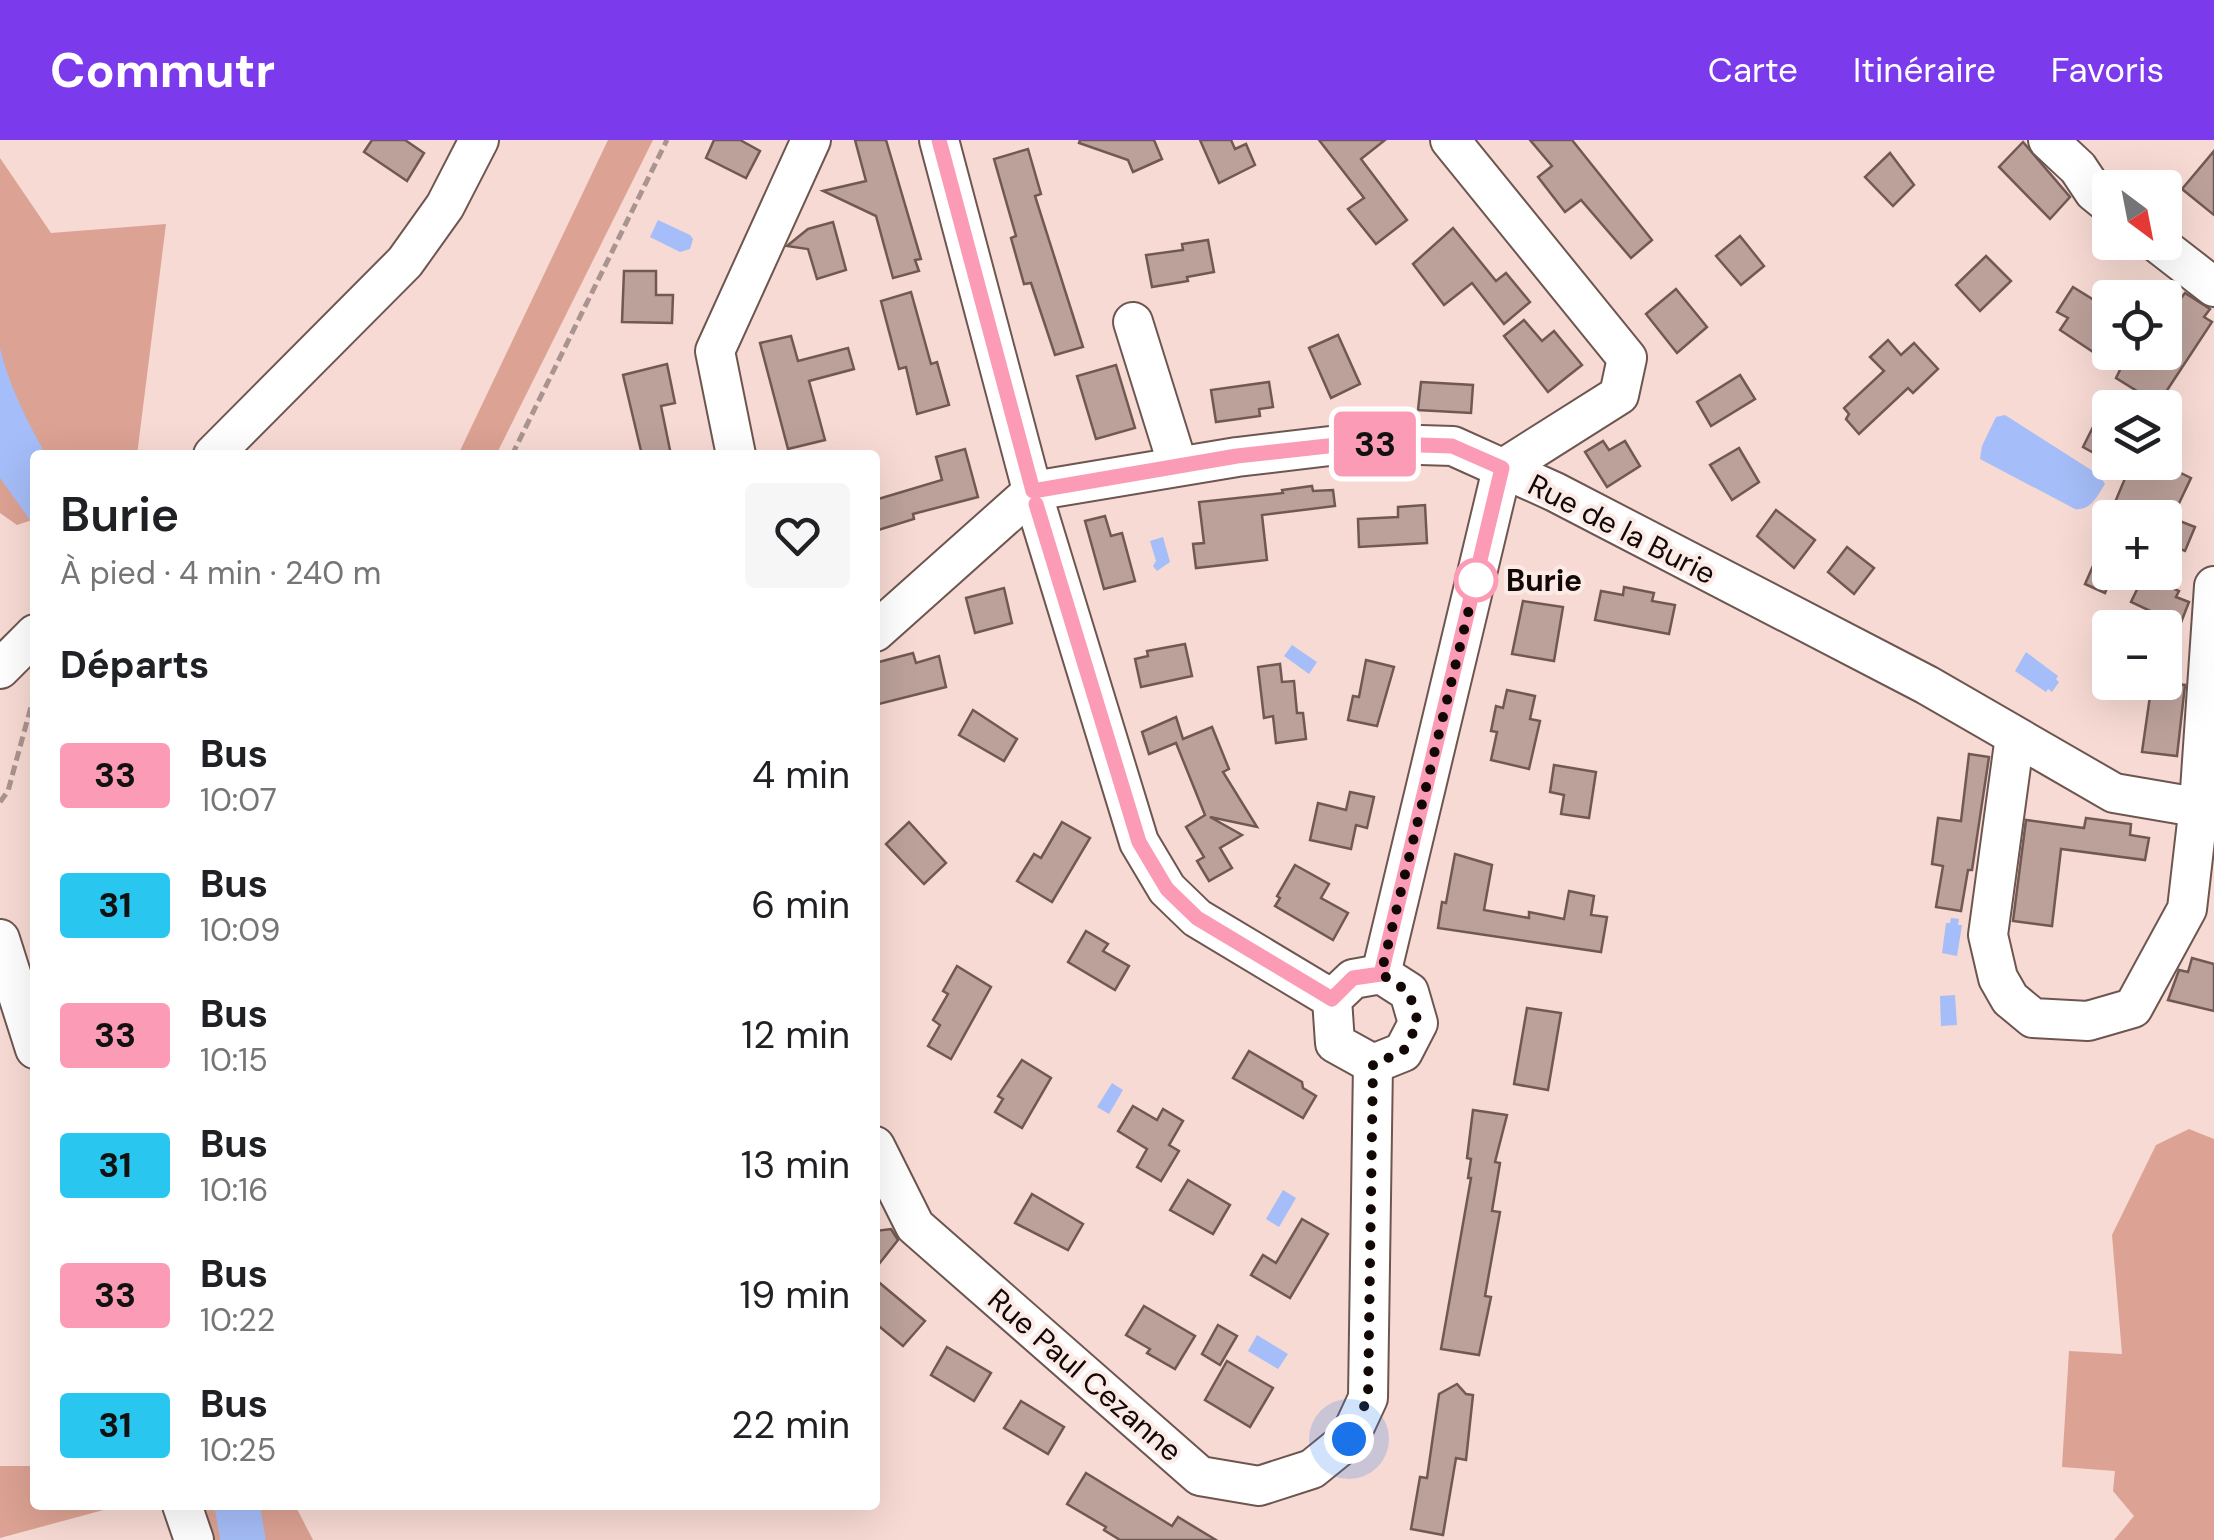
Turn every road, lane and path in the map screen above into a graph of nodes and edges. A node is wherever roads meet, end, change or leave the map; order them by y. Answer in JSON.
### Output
{"nodes":[{"id":1,"x":480,"y":140,"type":"edge"},
{"id":2,"x":667,"y":140,"type":"edge"},
{"id":3,"x":811,"y":140,"type":"edge"},
{"id":4,"x":939,"y":140,"type":"edge"},
{"id":5,"x":1450,"y":140,"type":"edge"},
{"id":6,"x":2048,"y":140,"type":"edge"},
{"id":7,"x":2092,"y":189,"type":"edge"},
{"id":8,"x":2179,"y":260,"type":"edge"},
{"id":9,"x":2214,"y":287,"type":"edge"},
{"id":10,"x":1132,"y":322,"type":"dead end"},
{"id":11,"x":218,"y":450,"type":"edge"},
{"id":12,"x":514,"y":450,"type":"edge"},
{"id":13,"x":735,"y":450,"type":"edge"},
{"id":14,"x":1178,"y":466,"type":"junction"},
{"id":15,"x":1502,"y":468,"type":"junction"},
{"id":16,"x":1033,"y":491,"type":"junction"},
{"id":17,"x":2214,"y":586,"type":"edge"},
{"id":18,"x":880,"y":628,"type":"edge"},
{"id":19,"x":30,"y":639,"type":"edge"},
{"id":20,"x":0,"y":669,"type":"edge"},
{"id":21,"x":30,"y":710,"type":"edge"},
{"id":22,"x":2015,"y":736,"type":"junction"},
{"id":23,"x":0,"y":802,"type":"edge"},
{"id":24,"x":2206,"y":810,"type":"edge"},
{"id":25,"x":0,"y":940,"type":"edge"},
{"id":26,"x":1381,"y":974,"type":"junction"},
{"id":27,"x":1332,"y":999,"type":"junction"},
{"id":28,"x":30,"y":1033,"type":"edge"},
{"id":29,"x":1373,"y":1064,"type":"junction"},
{"id":30,"x":880,"y":1156,"type":"edge"},
{"id":31,"x":184,"y":1510,"type":"edge"},
{"id":32,"x":194,"y":1540,"type":"edge"}],
"edges":[{"from":1,"to":11,"type":"street"},
{"from":2,"to":12,"type":"path"},
{"from":3,"to":13,"type":"street"},
{"from":4,"to":16,"type":"street"},
{"from":5,"to":15,"type":"street"},
{"from":6,"to":7,"type":"street"},
{"from":8,"to":9,"type":"street"},
{"from":10,"to":14,"type":"street"},
{"from":14,"to":15,"type":"street","name":"Rue de la Burie"},
{"from":14,"to":16,"type":"street","name":"Rue de la Burie"},
{"from":15,"to":22,"type":"street","name":"Rue de la Burie"},
{"from":15,"to":26,"type":"street"},
{"from":16,"to":18,"type":"street"},
{"from":16,"to":27,"type":"street"},
{"from":17,"to":24,"type":"street"},
{"from":19,"to":20,"type":"street"},
{"from":21,"to":23,"type":"path"},
{"from":22,"to":24,"type":"street","name":"Rue de la Burie"},
{"from":22,"to":24,"type":"street"},
{"from":25,"to":28,"type":"street"},
{"from":26,"to":27,"type":"street"},
{"from":26,"to":29,"type":"street"},
{"from":27,"to":29,"type":"street"},
{"from":29,"to":30,"type":"street","name":"Rue Paul Cezanne"},
{"from":31,"to":32,"type":"street"}]}
